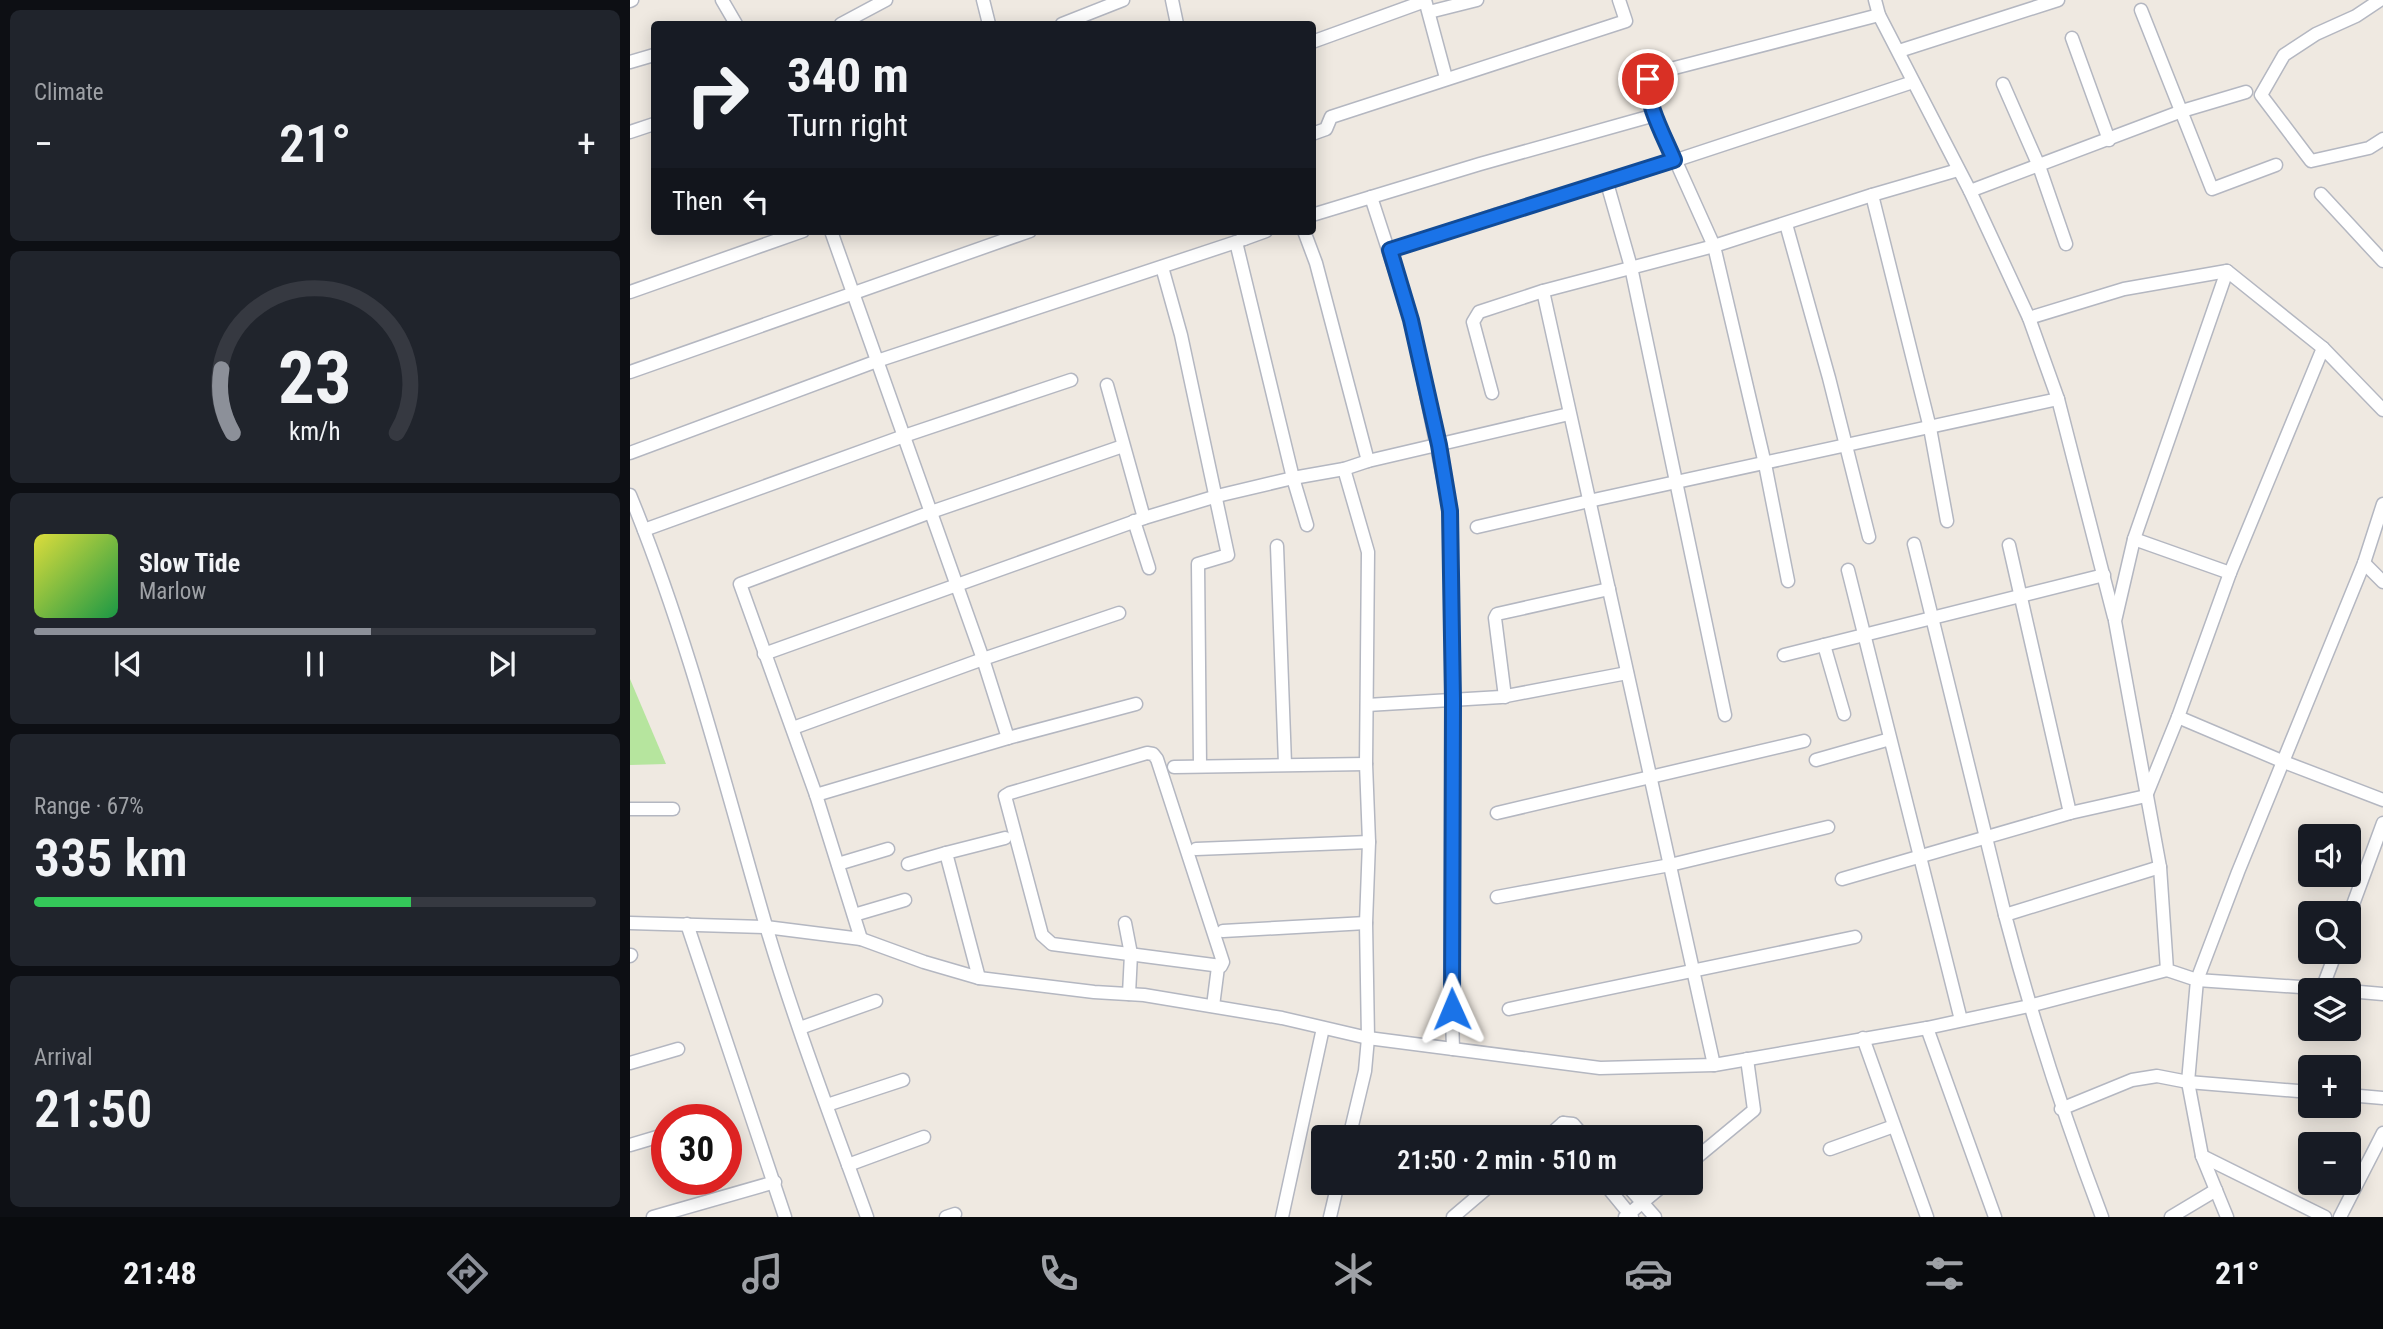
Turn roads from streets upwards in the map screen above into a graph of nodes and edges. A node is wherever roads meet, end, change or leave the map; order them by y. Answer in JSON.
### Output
{"nodes":[{"id":1,"x":723,"y":0,"type":"edge"},
{"id":2,"x":886,"y":0,"type":"edge"},
{"id":3,"x":983,"y":0,"type":"edge"},
{"id":4,"x":1123,"y":0,"type":"edge"},
{"id":5,"x":1477,"y":0,"type":"edge"},
{"id":6,"x":1619,"y":0,"type":"edge"},
{"id":7,"x":1875,"y":0,"type":"edge"},
{"id":8,"x":2058,"y":0,"type":"edge"},
{"id":9,"x":2380,"y":0,"type":"edge"},
{"id":10,"x":1177,"y":1,"type":"edge"},
{"id":11,"x":1426,"y":4,"type":"edge"},
{"id":12,"x":2141,"y":10,"type":"dead end"},
{"id":13,"x":1879,"y":15,"type":"junction"},
{"id":14,"x":734,"y":21,"type":"edge"},
{"id":15,"x":847,"y":21,"type":"edge"},
{"id":16,"x":988,"y":21,"type":"edge"},
{"id":17,"x":1070,"y":21,"type":"edge"},
{"id":18,"x":1177,"y":21,"type":"edge"},
{"id":19,"x":2072,"y":38,"type":"dead end"},
{"id":20,"x":1316,"y":41,"type":"edge"},
{"id":21,"x":1899,"y":51,"type":"junction"},
{"id":22,"x":651,"y":56,"type":"edge"},
{"id":23,"x":630,"y":62,"type":"edge"},
{"id":24,"x":1446,"y":78,"type":"junction"},
{"id":25,"x":1913,"y":82,"type":"junction"},
{"id":26,"x":2003,"y":84,"type":"dead end"},
{"id":27,"x":2246,"y":92,"type":"dead end"},
{"id":28,"x":2182,"y":111,"type":"junction"},
{"id":29,"x":1655,"y":115,"type":"junction"},
{"id":30,"x":651,"y":125,"type":"edge"},
{"id":31,"x":630,"y":132,"type":"edge"},
{"id":32,"x":1316,"y":133,"type":"edge"},
{"id":33,"x":2383,"y":139,"type":"edge"},
{"id":34,"x":2109,"y":140,"type":"junction"},
{"id":35,"x":1674,"y":160,"type":"junction"},
{"id":36,"x":2276,"y":165,"type":"dead end"},
{"id":37,"x":2039,"y":166,"type":"junction"},
{"id":38,"x":1958,"y":170,"type":"junction"},
{"id":39,"x":1607,"y":183,"type":"junction"},
{"id":40,"x":1970,"y":191,"type":"junction"},
{"id":41,"x":2321,"y":194,"type":"dead end"},
{"id":42,"x":1871,"y":195,"type":"junction"},
{"id":43,"x":1371,"y":197,"type":"junction"},
{"id":44,"x":1316,"y":214,"type":"edge"},
{"id":45,"x":1786,"y":224,"type":"junction"},
{"id":46,"x":792,"y":235,"type":"edge"},
{"id":47,"x":832,"y":235,"type":"edge"},
{"id":48,"x":1019,"y":235,"type":"edge"},
{"id":49,"x":1306,"y":235,"type":"edge"},
{"id":50,"x":1241,"y":237,"type":"edge"},
{"id":51,"x":2066,"y":244,"type":"dead end"},
{"id":52,"x":1714,"y":246,"type":"junction"},
{"id":53,"x":1390,"y":250,"type":"junction"},
{"id":54,"x":2383,"y":261,"type":"edge"},
{"id":55,"x":1162,"y":267,"type":"junction"},
{"id":56,"x":1631,"y":267,"type":"junction"},
{"id":57,"x":2227,"y":271,"type":"junction"},
{"id":58,"x":1543,"y":291,"type":"junction"},
{"id":59,"x":630,"y":292,"type":"edge"},
{"id":60,"x":853,"y":293,"type":"junction"},
{"id":61,"x":2029,"y":318,"type":"junction"},
{"id":62,"x":2323,"y":348,"type":"junction"},
{"id":63,"x":877,"y":362,"type":"junction"},
{"id":64,"x":630,"y":372,"type":"edge"},
{"id":65,"x":1071,"y":380,"type":"dead end"},
{"id":66,"x":1107,"y":385,"type":"dead end"},
{"id":67,"x":1492,"y":393,"type":"dead end"},
{"id":68,"x":2058,"y":399,"type":"junction"},
{"id":69,"x":2383,"y":410,"type":"edge"},
{"id":70,"x":1569,"y":414,"type":"junction"},
{"id":71,"x":1930,"y":428,"type":"junction"},
{"id":72,"x":904,"y":436,"type":"junction"},
{"id":73,"x":1439,"y":445,"type":"junction"},
{"id":74,"x":1123,"y":446,"type":"junction"},
{"id":75,"x":1846,"y":446,"type":"junction"},
{"id":76,"x":630,"y":453,"type":"edge"},
{"id":77,"x":1368,"y":461,"type":"junction"},
{"id":78,"x":1765,"y":464,"type":"junction"},
{"id":79,"x":1343,"y":469,"type":"junction"},
{"id":80,"x":1293,"y":478,"type":"junction"},
{"id":81,"x":1676,"y":483,"type":"junction"},
{"id":82,"x":630,"y":495,"type":"edge"},
{"id":83,"x":1217,"y":496,"type":"junction"},
{"id":84,"x":1589,"y":501,"type":"junction"},
{"id":85,"x":2383,"y":505,"type":"edge"},
{"id":86,"x":931,"y":512,"type":"junction"},
{"id":87,"x":1139,"y":519,"type":"junction"},
{"id":88,"x":1947,"y":521,"type":"dead end"},
{"id":89,"x":1307,"y":525,"type":"dead end"},
{"id":90,"x":1477,"y":527,"type":"dead end"},
{"id":91,"x":644,"y":530,"type":"junction"},
{"id":92,"x":1869,"y":537,"type":"dead end"},
{"id":93,"x":2134,"y":539,"type":"junction"},
{"id":94,"x":1914,"y":544,"type":"dead end"},
{"id":95,"x":2009,"y":545,"type":"dead end"},
{"id":96,"x":1277,"y":546,"type":"dead end"},
{"id":97,"x":2364,"y":563,"type":"junction"},
{"id":98,"x":1149,"y":568,"type":"dead end"},
{"id":99,"x":1848,"y":570,"type":"dead end"},
{"id":100,"x":2230,"y":573,"type":"junction"},
{"id":101,"x":2104,"y":575,"type":"junction"},
{"id":102,"x":1788,"y":581,"type":"dead end"},
{"id":103,"x":2383,"y":582,"type":"edge"},
{"id":104,"x":955,"y":584,"type":"junction"},
{"id":105,"x":1609,"y":589,"type":"junction"},
{"id":106,"x":2021,"y":597,"type":"junction"},
{"id":107,"x":1119,"y":613,"type":"dead end"},
{"id":108,"x":1933,"y":617,"type":"junction"},
{"id":109,"x":2115,"y":621,"type":"junction"},
{"id":110,"x":1865,"y":635,"type":"junction"},
{"id":111,"x":1824,"y":645,"type":"junction"},
{"id":112,"x":764,"y":654,"type":"junction"},
{"id":113,"x":1784,"y":655,"type":"dead end"},
{"id":114,"x":983,"y":659,"type":"junction"},
{"id":115,"x":1627,"y":673,"type":"junction"},
{"id":116,"x":1505,"y":697,"type":"junction"},
{"id":117,"x":1453,"y":701,"type":"junction"},
{"id":118,"x":1136,"y":704,"type":"dead end"},
{"id":119,"x":1367,"y":705,"type":"junction"},
{"id":120,"x":1844,"y":714,"type":"dead end"},
{"id":121,"x":1725,"y":715,"type":"dead end"},
{"id":122,"x":2178,"y":717,"type":"junction"},
{"id":123,"x":793,"y":728,"type":"junction"},
{"id":124,"x":1008,"y":738,"type":"junction"},
{"id":125,"x":1890,"y":739,"type":"junction"},
{"id":126,"x":1804,"y":741,"type":"dead end"},
{"id":127,"x":1816,"y":760,"type":"dead end"},
{"id":128,"x":2284,"y":762,"type":"junction"},
{"id":129,"x":1285,"y":764,"type":"junction"},
{"id":130,"x":1366,"y":764,"type":"junction"},
{"id":131,"x":1199,"y":765,"type":"junction"},
{"id":132,"x":1174,"y":767,"type":"dead end"},
{"id":133,"x":1650,"y":777,"type":"junction"},
{"id":134,"x":816,"y":795,"type":"junction"},
{"id":135,"x":2146,"y":796,"type":"junction"},
{"id":136,"x":2383,"y":800,"type":"edge"},
{"id":137,"x":630,"y":809,"type":"edge"},
{"id":138,"x":673,"y":809,"type":"dead end"},
{"id":139,"x":1497,"y":813,"type":"dead end"},
{"id":140,"x":2070,"y":813,"type":"junction"},
{"id":141,"x":2383,"y":823,"type":"edge"},
{"id":142,"x":1828,"y":827,"type":"dead end"},
{"id":143,"x":1005,"y":838,"type":"dead end"},
{"id":144,"x":1985,"y":839,"type":"junction"},
{"id":145,"x":1369,"y":842,"type":"junction"},
{"id":146,"x":888,"y":849,"type":"dead end"},
{"id":147,"x":1196,"y":849,"type":"dead end"},
{"id":148,"x":946,"y":853,"type":"junction"},
{"id":149,"x":1919,"y":857,"type":"junction"},
{"id":150,"x":838,"y":864,"type":"junction"},
{"id":151,"x":908,"y":864,"type":"dead end"},
{"id":152,"x":1670,"y":865,"type":"junction"},
{"id":153,"x":2160,"y":867,"type":"junction"},
{"id":154,"x":1842,"y":879,"type":"dead end"},
{"id":155,"x":1497,"y":897,"type":"dead end"},
{"id":156,"x":905,"y":900,"type":"dead end"},
{"id":157,"x":2354,"y":901,"type":"edge"},
{"id":158,"x":854,"y":915,"type":"junction"},
{"id":159,"x":2005,"y":915,"type":"junction"},
{"id":160,"x":630,"y":923,"type":"edge"},
{"id":161,"x":1125,"y":923,"type":"dead end"},
{"id":162,"x":1366,"y":923,"type":"junction"},
{"id":163,"x":687,"y":924,"type":"junction"},
{"id":164,"x":766,"y":927,"type":"junction"},
{"id":165,"x":1223,"y":931,"type":"dead end"},
{"id":166,"x":1855,"y":937,"type":"dead end"},
{"id":167,"x":861,"y":939,"type":"junction"},
{"id":168,"x":1131,"y":954,"type":"junction"},
{"id":169,"x":1218,"y":967,"type":"junction"},
{"id":170,"x":2167,"y":970,"type":"junction"},
{"id":171,"x":1693,"y":971,"type":"junction"},
{"id":172,"x":979,"y":978,"type":"junction"},
{"id":173,"x":2197,"y":980,"type":"junction"},
{"id":174,"x":2298,"y":987,"type":"edge"},
{"id":175,"x":2361,"y":992,"type":"edge"},
{"id":176,"x":1129,"y":994,"type":"junction"},
{"id":177,"x":2383,"y":994,"type":"edge"},
{"id":178,"x":876,"y":1001,"type":"dead end"},
{"id":179,"x":1213,"y":1006,"type":"junction"},
{"id":180,"x":2029,"y":1006,"type":"junction"},
{"id":181,"x":1508,"y":1009,"type":"dead end"},
{"id":182,"x":1961,"y":1020,"type":"junction"},
{"id":183,"x":800,"y":1028,"type":"junction"},
{"id":184,"x":1323,"y":1028,"type":"junction"},
{"id":185,"x":1927,"y":1028,"type":"junction"},
{"id":186,"x":1368,"y":1038,"type":"junction"},
{"id":187,"x":1863,"y":1038,"type":"junction"},
{"id":188,"x":678,"y":1049,"type":"dead end"},
{"id":189,"x":1453,"y":1049,"type":"junction"},
{"id":190,"x":1747,"y":1059,"type":"junction"},
{"id":191,"x":630,"y":1062,"type":"edge"},
{"id":192,"x":1714,"y":1065,"type":"junction"},
{"id":193,"x":902,"y":1080,"type":"dead end"},
{"id":194,"x":2188,"y":1082,"type":"junction"},
{"id":195,"x":2298,"y":1091,"type":"edge"},
{"id":196,"x":2361,"y":1096,"type":"edge"},
{"id":197,"x":2383,"y":1098,"type":"edge"},
{"id":198,"x":827,"y":1105,"type":"junction"},
{"id":199,"x":2062,"y":1109,"type":"junction"},
{"id":200,"x":1563,"y":1122,"type":"junction"},
{"id":201,"x":1352,"y":1125,"type":"edge"},
{"id":202,"x":1560,"y":1125,"type":"edge"},
{"id":203,"x":1563,"y":1125,"type":"edge"},
{"id":204,"x":1574,"y":1125,"type":"edge"},
{"id":205,"x":1894,"y":1126,"type":"junction"},
{"id":206,"x":2383,"y":1133,"type":"edge"},
{"id":207,"x":924,"y":1137,"type":"dead end"},
{"id":208,"x":651,"y":1139,"type":"edge"},
{"id":209,"x":630,"y":1145,"type":"edge"},
{"id":210,"x":1830,"y":1149,"type":"dead end"},
{"id":211,"x":1703,"y":1152,"type":"edge"},
{"id":212,"x":2202,"y":1156,"type":"junction"},
{"id":213,"x":848,"y":1165,"type":"junction"},
{"id":214,"x":775,"y":1182,"type":"junction"},
{"id":215,"x":2216,"y":1191,"type":"junction"},
{"id":216,"x":1335,"y":1195,"type":"edge"},
{"id":217,"x":1479,"y":1195,"type":"edge"},
{"id":218,"x":1613,"y":1195,"type":"edge"},
{"id":219,"x":1635,"y":1195,"type":"edge"},
{"id":220,"x":1651,"y":1195,"type":"edge"},
{"id":221,"x":1642,"y":1203,"type":"junction"},
{"id":222,"x":1629,"y":1216,"type":"edge"},
{"id":223,"x":1923,"y":1216,"type":"edge"},
{"id":224,"x":653,"y":1217,"type":"edge"},
{"id":225,"x":785,"y":1217,"type":"edge"},
{"id":226,"x":867,"y":1217,"type":"edge"},
{"id":227,"x":1282,"y":1217,"type":"edge"},
{"id":228,"x":1330,"y":1217,"type":"edge"},
{"id":229,"x":1453,"y":1217,"type":"edge"},
{"id":230,"x":1654,"y":1217,"type":"edge"},
{"id":231,"x":1995,"y":1217,"type":"edge"},
{"id":232,"x":2102,"y":1217,"type":"edge"},
{"id":233,"x":2171,"y":1217,"type":"edge"},
{"id":234,"x":2227,"y":1217,"type":"edge"},
{"id":235,"x":2325,"y":1217,"type":"edge"},
{"id":236,"x":2340,"y":1217,"type":"edge"}],
"edges":[{"from":1,"to":14,"type":"street"},
{"from":2,"to":15,"type":"street"},
{"from":3,"to":16,"type":"street"},
{"from":4,"to":17,"type":"street"},
{"from":5,"to":11,"type":"street"},
{"from":6,"to":24,"type":"street"},
{"from":7,"to":13,"type":"street"},
{"from":8,"to":21,"type":"street"},
{"from":9,"to":33,"type":"street"},
{"from":10,"to":18,"type":"street"},
{"from":11,"to":20,"type":"street"},
{"from":11,"to":24,"type":"street"},
{"from":12,"to":28,"type":"street"},
{"from":13,"to":21,"type":"street"},
{"from":13,"to":29,"type":"street"},
{"from":19,"to":34,"type":"street"},
{"from":21,"to":25,"type":"street"},
{"from":22,"to":23,"type":"street"},
{"from":24,"to":32,"type":"street"},
{"from":25,"to":35,"type":"street"},
{"from":25,"to":38,"type":"street"},
{"from":26,"to":37,"type":"street"},
{"from":27,"to":28,"type":"street"},
{"from":28,"to":34,"type":"street"},
{"from":28,"to":36,"type":"street"},
{"from":29,"to":35,"type":"street"},
{"from":29,"to":43,"type":"street"},
{"from":30,"to":31,"type":"street"},
{"from":34,"to":37,"type":"street"},
{"from":35,"to":39,"type":"street"},
{"from":35,"to":52,"type":"street"},
{"from":37,"to":40,"type":"street"},
{"from":37,"to":51,"type":"street"},
{"from":38,"to":40,"type":"street"},
{"from":38,"to":42,"type":"street"},
{"from":39,"to":53,"type":"street"},
{"from":39,"to":56,"type":"street"},
{"from":40,"to":61,"type":"street"},
{"from":41,"to":54,"type":"street"},
{"from":42,"to":45,"type":"street"},
{"from":42,"to":71,"type":"street"},
{"from":43,"to":44,"type":"street"},
{"from":43,"to":53,"type":"street"},
{"from":45,"to":52,"type":"street"},
{"from":45,"to":75,"type":"street"},
{"from":46,"to":59,"type":"street"},
{"from":47,"to":60,"type":"street"},
{"from":48,"to":60,"type":"street"},
{"from":49,"to":77,"type":"street"},
{"from":50,"to":55,"type":"street"},
{"from":50,"to":80,"type":"street"},
{"from":52,"to":56,"type":"street"},
{"from":52,"to":78,"type":"street"},
{"from":53,"to":73,"type":"street"},
{"from":55,"to":63,"type":"street"},
{"from":55,"to":83,"type":"street"},
{"from":56,"to":58,"type":"street"},
{"from":56,"to":81,"type":"street"},
{"from":57,"to":61,"type":"street"},
{"from":57,"to":62,"type":"street"},
{"from":57,"to":93,"type":"street"},
{"from":58,"to":67,"type":"street"},
{"from":58,"to":70,"type":"street"},
{"from":60,"to":63,"type":"street"},
{"from":60,"to":64,"type":"street"},
{"from":61,"to":68,"type":"street"},
{"from":62,"to":69,"type":"street"},
{"from":62,"to":100,"type":"street"},
{"from":63,"to":72,"type":"street"},
{"from":63,"to":76,"type":"street"},
{"from":65,"to":72,"type":"street"},
{"from":66,"to":74,"type":"street"},
{"from":68,"to":71,"type":"street"},
{"from":68,"to":101,"type":"street"},
{"from":70,"to":73,"type":"street"},
{"from":70,"to":84,"type":"street"},
{"from":71,"to":75,"type":"street"},
{"from":71,"to":88,"type":"street"},
{"from":72,"to":86,"type":"street"},
{"from":72,"to":91,"type":"street"},
{"from":73,"to":77,"type":"street"},
{"from":73,"to":117,"type":"street"},
{"from":74,"to":86,"type":"street"},
{"from":74,"to":87,"type":"street"},
{"from":75,"to":78,"type":"street"},
{"from":75,"to":92,"type":"street"},
{"from":77,"to":79,"type":"street"},
{"from":78,"to":81,"type":"street"},
{"from":78,"to":102,"type":"street"},
{"from":79,"to":80,"type":"street"},
{"from":79,"to":119,"type":"street"},
{"from":80,"to":83,"type":"street"},
{"from":80,"to":89,"type":"street"},
{"from":81,"to":84,"type":"street"},
{"from":81,"to":121,"type":"street"},
{"from":82,"to":91,"type":"street"},
{"from":83,"to":87,"type":"street"},
{"from":83,"to":131,"type":"street"},
{"from":84,"to":90,"type":"street"},
{"from":84,"to":105,"type":"street"},
{"from":85,"to":97,"type":"street"},
{"from":86,"to":104,"type":"street"},
{"from":86,"to":112,"type":"street"},
{"from":87,"to":98,"type":"street"},
{"from":87,"to":104,"type":"street"},
{"from":91,"to":164,"type":"street"},
{"from":93,"to":100,"type":"street"},
{"from":93,"to":109,"type":"street"},
{"from":94,"to":108,"type":"street"},
{"from":95,"to":106,"type":"street"},
{"from":96,"to":129,"type":"street"},
{"from":97,"to":103,"type":"street"},
{"from":97,"to":128,"type":"street"},
{"from":99,"to":110,"type":"street"},
{"from":100,"to":122,"type":"street"},
{"from":101,"to":106,"type":"street"},
{"from":101,"to":109,"type":"street"},
{"from":104,"to":112,"type":"street"},
{"from":104,"to":114,"type":"street"},
{"from":105,"to":115,"type":"street"},
{"from":105,"to":116,"type":"street"},
{"from":106,"to":108,"type":"street"},
{"from":106,"to":140,"type":"street"},
{"from":107,"to":114,"type":"street"},
{"from":108,"to":110,"type":"street"},
{"from":108,"to":144,"type":"street"},
{"from":109,"to":135,"type":"street"},
{"from":110,"to":111,"type":"street"},
{"from":110,"to":125,"type":"street"},
{"from":111,"to":113,"type":"street"},
{"from":111,"to":120,"type":"street"},
{"from":112,"to":123,"type":"street"},
{"from":114,"to":123,"type":"street"},
{"from":114,"to":124,"type":"street"},
{"from":115,"to":116,"type":"street"},
{"from":115,"to":133,"type":"street"},
{"from":116,"to":117,"type":"street"},
{"from":117,"to":119,"type":"street"},
{"from":117,"to":189,"type":"street"},
{"from":118,"to":124,"type":"street"},
{"from":119,"to":130,"type":"street"},
{"from":122,"to":128,"type":"street"},
{"from":122,"to":135,"type":"street"},
{"from":123,"to":134,"type":"street"},
{"from":124,"to":134,"type":"street"},
{"from":125,"to":127,"type":"street"},
{"from":125,"to":149,"type":"street"},
{"from":126,"to":133,"type":"street"},
{"from":128,"to":136,"type":"street"},
{"from":128,"to":173,"type":"street"},
{"from":129,"to":130,"type":"street"},
{"from":129,"to":131,"type":"street"},
{"from":130,"to":145,"type":"street"},
{"from":131,"to":132,"type":"street"},
{"from":133,"to":139,"type":"street"},
{"from":133,"to":152,"type":"street"},
{"from":134,"to":150,"type":"street"},
{"from":135,"to":140,"type":"street"},
{"from":135,"to":153,"type":"street"},
{"from":137,"to":138,"type":"street"},
{"from":140,"to":144,"type":"street"},
{"from":141,"to":157,"type":"street"},
{"from":142,"to":152,"type":"street"},
{"from":143,"to":148,"type":"street"},
{"from":144,"to":149,"type":"street"},
{"from":144,"to":159,"type":"street"},
{"from":145,"to":147,"type":"street"},
{"from":145,"to":162,"type":"street"},
{"from":146,"to":150,"type":"street"},
{"from":148,"to":151,"type":"street"},
{"from":148,"to":172,"type":"street"},
{"from":149,"to":154,"type":"street"},
{"from":149,"to":182,"type":"street"},
{"from":150,"to":158,"type":"street"},
{"from":152,"to":155,"type":"street"},
{"from":152,"to":171,"type":"street"},
{"from":153,"to":159,"type":"street"},
{"from":153,"to":170,"type":"street"},
{"from":156,"to":158,"type":"street"},
{"from":158,"to":167,"type":"street"},
{"from":159,"to":180,"type":"street"},
{"from":160,"to":163,"type":"street"},
{"from":161,"to":168,"type":"street"},
{"from":162,"to":165,"type":"street"},
{"from":162,"to":186,"type":"street"},
{"from":163,"to":164,"type":"street"},
{"from":163,"to":214,"type":"street"},
{"from":164,"to":167,"type":"street"},
{"from":164,"to":183,"type":"street"},
{"from":166,"to":171,"type":"street"},
{"from":167,"to":172,"type":"street"},
{"from":168,"to":169,"type":"street"},
{"from":168,"to":169,"type":"street"},
{"from":168,"to":176,"type":"street"},
{"from":169,"to":179,"type":"street"},
{"from":170,"to":173,"type":"street"},
{"from":170,"to":180,"type":"street"},
{"from":171,"to":181,"type":"street"},
{"from":171,"to":192,"type":"street"},
{"from":172,"to":176,"type":"street"},
{"from":173,"to":174,"type":"street"},
{"from":173,"to":194,"type":"street"},
{"from":175,"to":177,"type":"street"},
{"from":176,"to":179,"type":"street"},
{"from":178,"to":183,"type":"street"},
{"from":179,"to":184,"type":"street"},
{"from":180,"to":182,"type":"street"},
{"from":180,"to":199,"type":"street"},
{"from":182,"to":185,"type":"street"},
{"from":183,"to":198,"type":"street"},
{"from":184,"to":186,"type":"street"},
{"from":184,"to":227,"type":"street"},
{"from":185,"to":187,"type":"street"},
{"from":185,"to":231,"type":"street"},
{"from":186,"to":189,"type":"street"},
{"from":186,"to":201,"type":"street"},
{"from":187,"to":190,"type":"street"},
{"from":187,"to":205,"type":"street"},
{"from":188,"to":191,"type":"street"},
{"from":189,"to":192,"type":"street"},
{"from":190,"to":192,"type":"street"},
{"from":190,"to":211,"type":"street"},
{"from":193,"to":198,"type":"street"},
{"from":194,"to":195,"type":"street"},
{"from":194,"to":199,"type":"street"},
{"from":194,"to":212,"type":"street"},
{"from":196,"to":197,"type":"street"},
{"from":198,"to":213,"type":"street"},
{"from":199,"to":232,"type":"street"},
{"from":200,"to":202,"type":"street"},
{"from":200,"to":203,"type":"street"},
{"from":200,"to":204,"type":"street"},
{"from":205,"to":210,"type":"street"},
{"from":205,"to":223,"type":"street"},
{"from":206,"to":236,"type":"street"},
{"from":207,"to":213,"type":"street"},
{"from":208,"to":209,"type":"street"},
{"from":212,"to":215,"type":"street"},
{"from":212,"to":235,"type":"street"},
{"from":213,"to":226,"type":"street"},
{"from":214,"to":224,"type":"street"},
{"from":214,"to":225,"type":"street"},
{"from":215,"to":233,"type":"street"},
{"from":215,"to":234,"type":"street"},
{"from":216,"to":228,"type":"street"},
{"from":217,"to":229,"type":"street"},
{"from":218,"to":222,"type":"street"},
{"from":219,"to":221,"type":"street"},
{"from":220,"to":221,"type":"street"},
{"from":221,"to":222,"type":"street"},
{"from":221,"to":230,"type":"street"}]}
